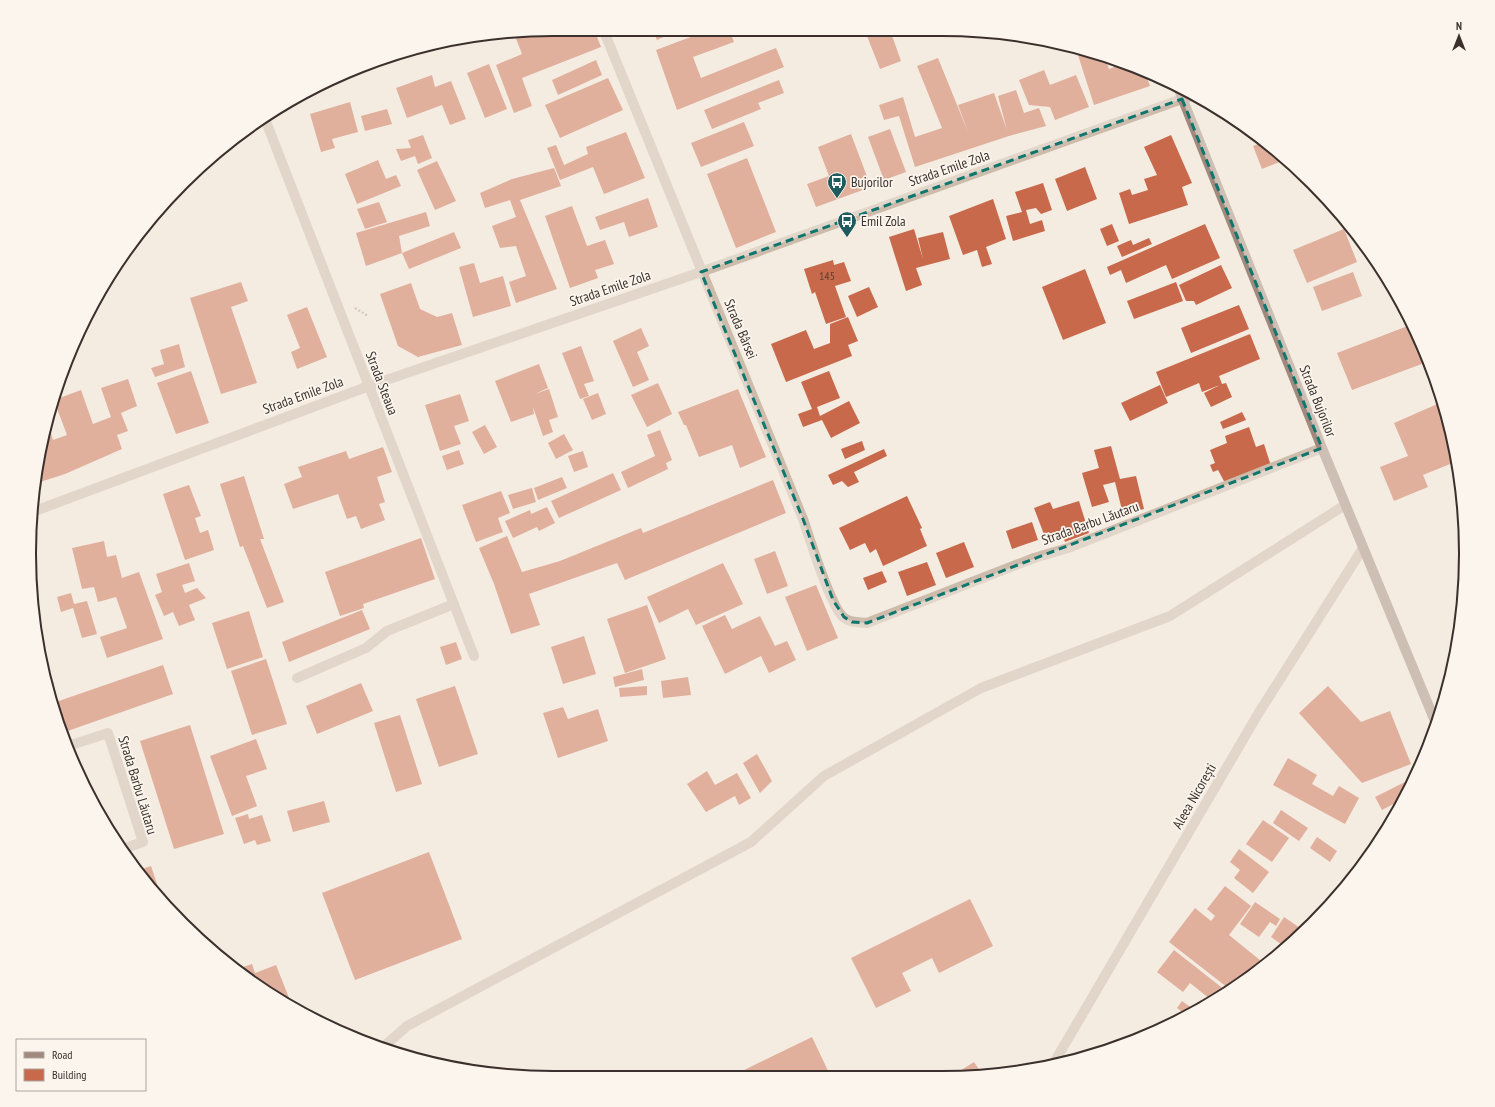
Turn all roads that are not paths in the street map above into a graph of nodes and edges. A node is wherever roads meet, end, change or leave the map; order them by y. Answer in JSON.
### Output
{"nodes":[{"id":1,"x":606,"y":36,"type":"edge"},
{"id":2,"x":1180,"y":94,"type":"edge"},
{"id":3,"x":1187,"y":98,"type":"edge"},
{"id":4,"x":1182,"y":100,"type":"junction"},
{"id":5,"x":266,"y":123,"type":"edge"},
{"id":6,"x":701,"y":272,"type":"junction"},
{"id":7,"x":369,"y":386,"type":"junction"},
{"id":8,"x":1322,"y":448,"type":"junction"},
{"id":9,"x":1345,"y":505,"type":"junction"},
{"id":10,"x":38,"y":510,"type":"edge"},
{"id":11,"x":1363,"y":548,"type":"junction"},
{"id":12,"x":454,"y":604,"type":"junction"},
{"id":13,"x":867,"y":623,"type":"joint"},
{"id":14,"x":474,"y":656,"type":"dead end"},
{"id":15,"x":297,"y":678,"type":"dead end"},
{"id":16,"x":1433,"y":718,"type":"edge"},
{"id":17,"x":72,"y":745,"type":"edge"},
{"id":18,"x":127,"y":847,"type":"edge"},
{"id":19,"x":386,"y":1044,"type":"edge"},
{"id":20,"x":1058,"y":1057,"type":"edge"}],
"edges":[{"from":1,"to":6,"type":"street","name":"Strada Bârsei"},
{"from":2,"to":4,"type":"main road","name":"Strada Bujorilor"},
{"from":3,"to":4,"type":"main road","name":"Strada Emile Zola"},
{"from":4,"to":6,"type":"street","name":"Strada Emile Zola"},
{"from":4,"to":8,"type":"main road","name":"Strada Bujorilor"},
{"from":5,"to":7,"type":"street","name":"Strada Steaua"},
{"from":6,"to":7,"type":"street","name":"Strada Emile Zola"},
{"from":6,"to":13,"type":"street","name":"Strada Bârsei"},
{"from":7,"to":10,"type":"street","name":"Strada Emile Zola"},
{"from":7,"to":12,"type":"street","name":"Strada Steaua"},
{"from":8,"to":9,"type":"main road","name":"Strada Bujorilor"},
{"from":8,"to":13,"type":"street","name":"Strada Barbu Lăutaru"},
{"from":9,"to":11,"type":"main road","name":"Strada Bujorilor"},
{"from":9,"to":19,"type":"street"},
{"from":11,"to":16,"type":"main road","name":"Strada Bujorilor"},
{"from":11,"to":20,"type":"street","name":"Aleea Nicorești"},
{"from":12,"to":14,"type":"street","name":"Strada Steaua"},
{"from":12,"to":15,"type":"street"},
{"from":17,"to":18,"type":"street","name":"Strada Barbu Lăutaru"}]}
